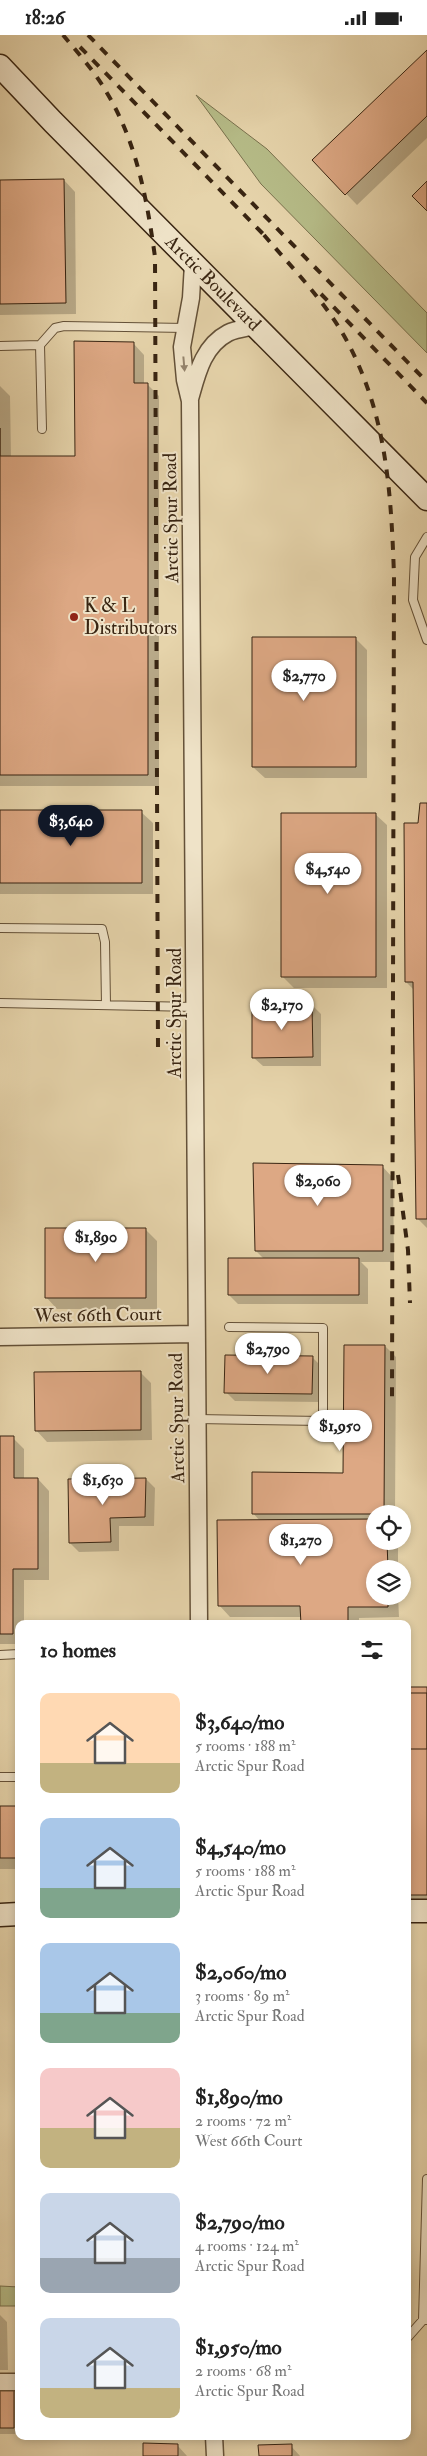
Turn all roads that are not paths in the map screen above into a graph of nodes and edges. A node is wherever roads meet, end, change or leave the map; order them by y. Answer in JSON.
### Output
{"nodes":[{"id":1,"x":0,"y":66,"type":"edge"},
{"id":2,"x":193,"y":264,"type":"junction"},
{"id":3,"x":255,"y":326,"type":"junction"},
{"id":4,"x":186,"y":328,"type":"junction"},
{"id":5,"x":40,"y":345,"type":"junction"},
{"id":6,"x":0,"y":346,"type":"edge"},
{"id":7,"x":190,"y":401,"type":"junction"},
{"id":8,"x":42,"y":429,"type":"dead end"},
{"id":9,"x":427,"y":499,"type":"edge"},
{"id":10,"x":427,"y":537,"type":"edge"},
{"id":11,"x":427,"y":640,"type":"edge"},
{"id":12,"x":0,"y":928,"type":"edge"},
{"id":13,"x":0,"y":1003,"type":"edge"},
{"id":14,"x":106,"y":1005,"type":"junction"},
{"id":15,"x":195,"y":1007,"type":"junction"},
{"id":16,"x":229,"y":1327,"type":"dead end"},
{"id":17,"x":196,"y":1334,"type":"junction"},
{"id":18,"x":0,"y":1337,"type":"edge"},
{"id":19,"x":197,"y":1419,"type":"junction"},
{"id":20,"x":199,"y":1620,"type":"edge"},
{"id":21,"x":0,"y":1655,"type":"edge"},
{"id":22,"x":15,"y":1655,"type":"edge"},
{"id":23,"x":0,"y":1777,"type":"edge"},
{"id":24,"x":15,"y":1777,"type":"edge"},
{"id":25,"x":411,"y":1911,"type":"edge"},
{"id":26,"x":427,"y":1911,"type":"edge"},
{"id":27,"x":15,"y":1914,"type":"edge"},
{"id":28,"x":0,"y":1915,"type":"edge"},
{"id":29,"x":427,"y":2179,"type":"edge"},
{"id":30,"x":425,"y":2320,"type":"edge"},
{"id":31,"x":411,"y":2334,"type":"edge"},
{"id":32,"x":0,"y":2382,"type":"edge"},
{"id":33,"x":15,"y":2382,"type":"edge"},
{"id":34,"x":214,"y":2440,"type":"edge"},
{"id":35,"x":215,"y":2456,"type":"edge"}],
"edges":[{"from":1,"to":2,"type":"main road","name":"Arctic Boulevard"},
{"from":2,"to":3,"type":"main road","name":"Arctic Boulevard"},
{"from":2,"to":4,"type":"street","name":"Arctic Spur Road"},
{"from":3,"to":7,"type":"street","name":"Arctic Spur Road"},
{"from":3,"to":9,"type":"main road","name":"Arctic Boulevard"},
{"from":4,"to":5,"type":"lane"},
{"from":4,"to":7,"type":"street","name":"Arctic Spur Road","one_way":true},
{"from":5,"to":6,"type":"lane"},
{"from":5,"to":8,"type":"lane"},
{"from":7,"to":15,"type":"street","name":"Arctic Spur Road"},
{"from":10,"to":11,"type":"lane"},
{"from":12,"to":14,"type":"lane"},
{"from":13,"to":14,"type":"lane"},
{"from":14,"to":15,"type":"lane"},
{"from":15,"to":17,"type":"street","name":"Arctic Spur Road"},
{"from":16,"to":19,"type":"lane"},
{"from":17,"to":18,"type":"street","name":"West 66th Court"},
{"from":17,"to":19,"type":"street","name":"Arctic Spur Road"},
{"from":19,"to":20,"type":"street","name":"Arctic Spur Road"},
{"from":21,"to":22,"type":"lane"},
{"from":23,"to":24,"type":"lane"},
{"from":25,"to":26,"type":"main road"},
{"from":27,"to":28,"type":"main road"},
{"from":29,"to":30,"type":"lane"},
{"from":30,"to":31,"type":"lane"},
{"from":32,"to":33,"type":"street"},
{"from":34,"to":35,"type":"street"}]}
